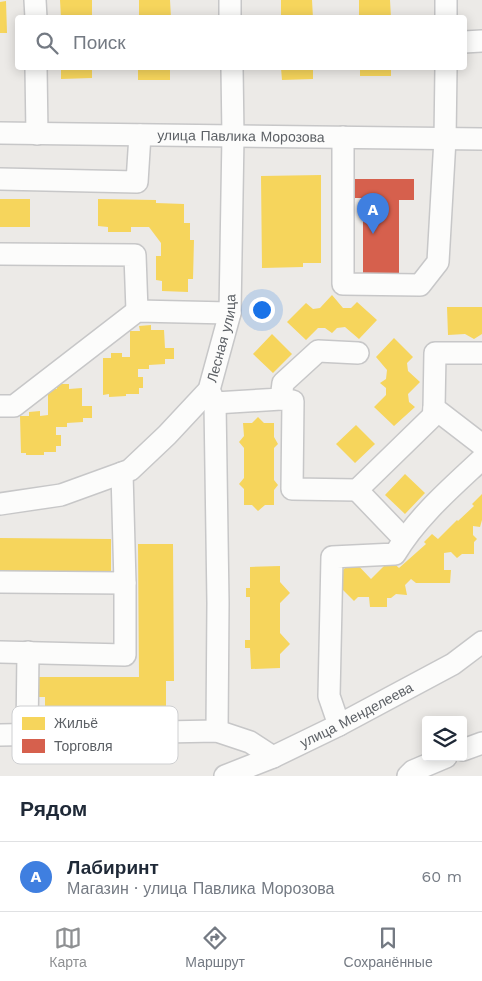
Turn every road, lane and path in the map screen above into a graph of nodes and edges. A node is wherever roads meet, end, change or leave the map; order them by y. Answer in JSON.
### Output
{"nodes":[{"id":1,"x":35,"y":0,"type":"edge"},
{"id":2,"x":230,"y":0,"type":"edge"},
{"id":3,"x":446,"y":0,"type":"edge"},
{"id":4,"x":36,"y":15,"type":"edge"},
{"id":5,"x":230,"y":15,"type":"edge"},
{"id":6,"x":446,"y":15,"type":"edge"},
{"id":7,"x":482,"y":41,"type":"edge"},
{"id":8,"x":467,"y":42,"type":"edge"},
{"id":9,"x":36,"y":70,"type":"edge"},
{"id":10,"x":232,"y":70,"type":"edge"},
{"id":11,"x":446,"y":70,"type":"edge"},
{"id":12,"x":0,"y":133,"type":"edge"},
{"id":13,"x":37,"y":134,"type":"junction"},
{"id":14,"x":140,"y":135,"type":"junction"},
{"id":15,"x":233,"y":136,"type":"junction"},
{"id":16,"x":343,"y":138,"type":"junction"},
{"id":17,"x":445,"y":139,"type":"junction"},
{"id":18,"x":482,"y":139,"type":"edge"},
{"id":19,"x":0,"y":180,"type":"edge"},
{"id":20,"x":0,"y":254,"type":"edge"},
{"id":21,"x":137,"y":311,"type":"junction"},
{"id":22,"x":230,"y":313,"type":"junction"},
{"id":23,"x":358,"y":354,"type":"dead end"},
{"id":24,"x":482,"y":354,"type":"edge"},
{"id":25,"x":212,"y":396,"type":"junction"},
{"id":26,"x":281,"y":399,"type":"junction"},
{"id":27,"x":0,"y":406,"type":"edge"},
{"id":28,"x":434,"y":408,"type":"junction"},
{"id":29,"x":482,"y":445,"type":"edge"},
{"id":30,"x":482,"y":459,"type":"edge"},
{"id":31,"x":122,"y":473,"type":"junction"},
{"id":32,"x":356,"y":490,"type":"junction"},
{"id":33,"x":0,"y":504,"type":"edge"},
{"id":34,"x":404,"y":539,"type":"junction"},
{"id":35,"x":0,"y":582,"type":"edge"},
{"id":36,"x":125,"y":583,"type":"junction"},
{"id":37,"x":482,"y":642,"type":"edge"},
{"id":38,"x":0,"y":652,"type":"edge"},
{"id":39,"x":28,"y":652,"type":"junction"},
{"id":40,"x":27,"y":706,"type":"edge"},
{"id":41,"x":339,"y":725,"type":"junction"},
{"id":42,"x":217,"y":731,"type":"junction"},
{"id":43,"x":178,"y":732,"type":"edge"},
{"id":44,"x":482,"y":743,"type":"edge"},
{"id":45,"x":467,"y":749,"type":"edge"},
{"id":46,"x":273,"y":757,"type":"junction"},
{"id":47,"x":437,"y":761,"type":"edge"},
{"id":48,"x":225,"y":776,"type":"edge"},
{"id":49,"x":408,"y":776,"type":"edge"}],
"edges":[{"from":1,"to":4,"type":"street"},
{"from":2,"to":5,"type":"street"},
{"from":3,"to":6,"type":"street"},
{"from":7,"to":8,"type":"street"},
{"from":9,"to":13,"type":"street"},
{"from":10,"to":15,"type":"street","name":"Лесная улица"},
{"from":11,"to":17,"type":"street"},
{"from":12,"to":13,"type":"street","name":"улица Павлика Морозова"},
{"from":13,"to":14,"type":"street","name":"улица Павлика Морозова"},
{"from":14,"to":15,"type":"street","name":"улица Павлика Морозова"},
{"from":14,"to":19,"type":"street"},
{"from":15,"to":16,"type":"street","name":"улица Павлика Морозова"},
{"from":15,"to":22,"type":"street","name":"Лесная улица"},
{"from":16,"to":17,"type":"street","name":"улица Павлика Морозова"},
{"from":16,"to":17,"type":"street"},
{"from":17,"to":18,"type":"street","name":"улица Павлика Морозова"},
{"from":20,"to":21,"type":"street"},
{"from":21,"to":22,"type":"street"},
{"from":21,"to":27,"type":"street"},
{"from":22,"to":25,"type":"street","name":"Лесная улица"},
{"from":23,"to":26,"type":"street"},
{"from":24,"to":28,"type":"street"},
{"from":25,"to":26,"type":"street"},
{"from":25,"to":31,"type":"street","name":"Лесная улица"},
{"from":25,"to":42,"type":"street"},
{"from":26,"to":32,"type":"street"},
{"from":28,"to":29,"type":"street"},
{"from":28,"to":32,"type":"street"},
{"from":30,"to":34,"type":"street"},
{"from":31,"to":33,"type":"street","name":"Лесная улица"},
{"from":31,"to":36,"type":"street"},
{"from":32,"to":34,"type":"street"},
{"from":34,"to":41,"type":"street"},
{"from":35,"to":36,"type":"street"},
{"from":36,"to":39,"type":"street"},
{"from":37,"to":41,"type":"street","name":"улица Менделеева"},
{"from":38,"to":39,"type":"street"},
{"from":39,"to":40,"type":"street"},
{"from":41,"to":46,"type":"street","name":"улица Менделеева"},
{"from":42,"to":43,"type":"street"},
{"from":42,"to":46,"type":"street"},
{"from":44,"to":45,"type":"street"},
{"from":46,"to":48,"type":"street","name":"улица Менделеева"},
{"from":47,"to":49,"type":"street"}]}
